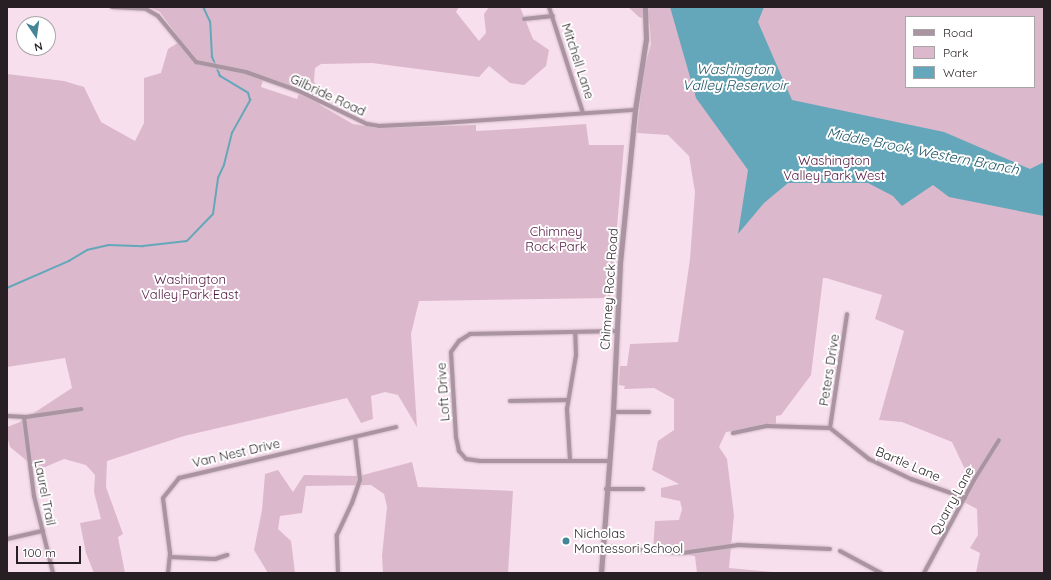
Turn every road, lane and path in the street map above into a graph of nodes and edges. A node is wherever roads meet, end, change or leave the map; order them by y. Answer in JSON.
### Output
{"nodes":[{"id":1,"x":112,"y":7,"type":"edge"},
{"id":2,"x":549,"y":7,"type":"edge"},
{"id":3,"x":645,"y":7,"type":"edge"},
{"id":4,"x":552,"y":16,"type":"junction"},
{"id":5,"x":524,"y":19,"type":"dead end"},
{"id":6,"x":635,"y":110,"type":"junction"},
{"id":7,"x":583,"y":113,"type":"junction"},
{"id":8,"x":847,"y":314,"type":"dead end"},
{"id":9,"x":617,"y":331,"type":"junction"},
{"id":10,"x":576,"y":332,"type":"junction"},
{"id":11,"x":568,"y":400,"type":"junction"},
{"id":12,"x":510,"y":401,"type":"dead end"},
{"id":13,"x":80,"y":409,"type":"dead end"},
{"id":14,"x":613,"y":412,"type":"junction"},
{"id":15,"x":649,"y":412,"type":"dead end"},
{"id":16,"x":7,"y":416,"type":"edge"},
{"id":17,"x":24,"y":417,"type":"junction"},
{"id":18,"x":396,"y":427,"type":"dead end"},
{"id":19,"x":830,"y":428,"type":"junction"},
{"id":20,"x":733,"y":433,"type":"dead end"},
{"id":21,"x":355,"y":436,"type":"junction"},
{"id":22,"x":999,"y":440,"type":"dead end"},
{"id":23,"x":570,"y":460,"type":"junction"},
{"id":24,"x":609,"y":461,"type":"junction"},
{"id":25,"x":606,"y":489,"type":"junction"},
{"id":26,"x":643,"y":489,"type":"dead end"},
{"id":27,"x":965,"y":498,"type":"junction"},
{"id":28,"x":43,"y":531,"type":"junction"},
{"id":29,"x":7,"y":538,"type":"edge"},
{"id":30,"x":602,"y":547,"type":"junction"},
{"id":31,"x":830,"y":549,"type":"dead end"},
{"id":32,"x":840,"y":551,"type":"dead end"},
{"id":33,"x":227,"y":555,"type":"dead end"},
{"id":34,"x":170,"y":557,"type":"junction"},
{"id":35,"x":53,"y":573,"type":"edge"},
{"id":36,"x":168,"y":573,"type":"edge"},
{"id":37,"x":338,"y":573,"type":"edge"},
{"id":38,"x":601,"y":573,"type":"edge"},
{"id":39,"x":881,"y":573,"type":"edge"},
{"id":40,"x":924,"y":573,"type":"edge"}],
"edges":[{"from":1,"to":7,"type":"street","name":"Gilbride Road"},
{"from":2,"to":4,"type":"street","name":"Mitchell Lane"},
{"from":3,"to":6,"type":"street","name":"Chimney Rock Road"},
{"from":4,"to":5,"type":"street","name":"Mitchell Lane"},
{"from":4,"to":7,"type":"street","name":"Mitchell Lane"},
{"from":6,"to":7,"type":"street","name":"Gilbride Road"},
{"from":6,"to":9,"type":"street","name":"Chimney Rock Road"},
{"from":8,"to":19,"type":"street","name":"Peters Drive"},
{"from":9,"to":10,"type":"street","name":"Loft Drive"},
{"from":9,"to":14,"type":"street","name":"Chimney Rock Road"},
{"from":10,"to":11,"type":"street"},
{"from":10,"to":23,"type":"street","name":"Loft Drive"},
{"from":11,"to":12,"type":"street"},
{"from":11,"to":23,"type":"street"},
{"from":13,"to":17,"type":"street"},
{"from":14,"to":15,"type":"street"},
{"from":14,"to":24,"type":"street","name":"Chimney Rock Road"},
{"from":16,"to":17,"type":"street"},
{"from":17,"to":28,"type":"street","name":"Laurel Trail"},
{"from":18,"to":21,"type":"street","name":"Van Nest Drive"},
{"from":19,"to":20,"type":"street"},
{"from":19,"to":27,"type":"street","name":"Bartle Lane"},
{"from":21,"to":34,"type":"street","name":"Van Nest Drive"},
{"from":21,"to":37,"type":"street"},
{"from":22,"to":27,"type":"street","name":"Quarry Lane"},
{"from":23,"to":24,"type":"street","name":"Loft Drive"},
{"from":24,"to":25,"type":"street","name":"Chimney Rock Road"},
{"from":25,"to":26,"type":"street"},
{"from":25,"to":30,"type":"street","name":"Chimney Rock Road"},
{"from":27,"to":40,"type":"street","name":"Quarry Lane"},
{"from":28,"to":29,"type":"street"},
{"from":28,"to":35,"type":"street","name":"Laurel Trail"},
{"from":30,"to":31,"type":"street"},
{"from":30,"to":38,"type":"street","name":"Chimney Rock Road"},
{"from":32,"to":39,"type":"street"},
{"from":33,"to":34,"type":"street"},
{"from":34,"to":36,"type":"street","name":"Van Nest Drive"}]}
